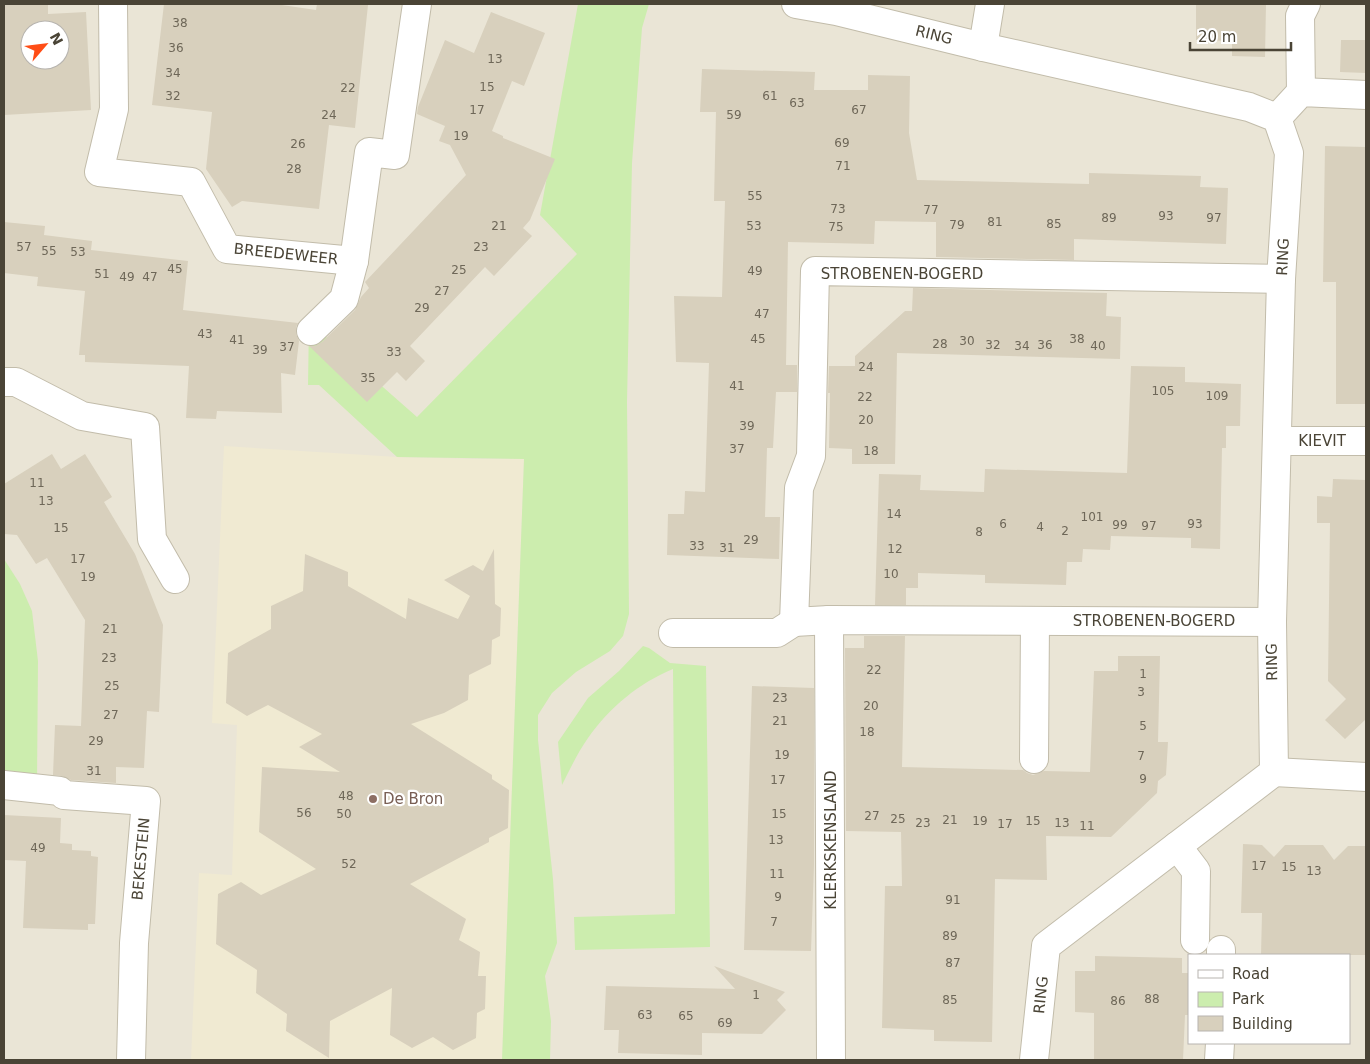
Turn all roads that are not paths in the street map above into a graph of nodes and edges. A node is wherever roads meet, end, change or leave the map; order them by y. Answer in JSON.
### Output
{"nodes":[{"id":1,"x":113,"y":4,"type":"edge"},
{"id":2,"x":417,"y":4,"type":"edge"},
{"id":3,"x":796,"y":4,"type":"edge"},
{"id":4,"x":990,"y":4,"type":"edge"},
{"id":5,"x":1306,"y":4,"type":"edge"},
{"id":6,"x":982,"y":48,"type":"junction"},
{"id":7,"x":1302,"y":92,"type":"junction"},
{"id":8,"x":1366,"y":95,"type":"edge"},
{"id":9,"x":1277,"y":118,"type":"junction"},
{"id":10,"x":354,"y":261,"type":"junction"},
{"id":11,"x":1281,"y":279,"type":"junction"},
{"id":12,"x":311,"y":331,"type":"dead end"},
{"id":13,"x":4,"y":382,"type":"edge"},
{"id":14,"x":1278,"y":441,"type":"junction"},
{"id":15,"x":1366,"y":441,"type":"edge"},
{"id":16,"x":175,"y":579,"type":"dead end"},
{"id":17,"x":829,"y":620,"type":"junction"},
{"id":18,"x":1036,"y":621,"type":"junction"},
{"id":19,"x":794,"y":622,"type":"junction"},
{"id":20,"x":1272,"y":622,"type":"junction"},
{"id":21,"x":673,"y":633,"type":"dead end"},
{"id":22,"x":1034,"y":760,"type":"dead end"},
{"id":23,"x":1274,"y":772,"type":"junction"},
{"id":24,"x":1366,"y":778,"type":"edge"},
{"id":25,"x":4,"y":785,"type":"edge"},
{"id":26,"x":1178,"y":846,"type":"junction"},
{"id":27,"x":1195,"y":940,"type":"dead end"},
{"id":28,"x":1220,"y":1044,"type":"edge"},
{"id":29,"x":131,"y":1060,"type":"edge"},
{"id":30,"x":831,"y":1060,"type":"edge"},
{"id":31,"x":1034,"y":1060,"type":"edge"},
{"id":32,"x":1219,"y":1060,"type":"edge"}],
"edges":[{"from":1,"to":10,"type":"street","name":"BREEDEWEER"},
{"from":2,"to":10,"type":"street","name":"BREEDEWEER"},
{"from":3,"to":6,"type":"street","name":"RING"},
{"from":4,"to":6,"type":"street"},
{"from":5,"to":7,"type":"street"},
{"from":6,"to":9,"type":"street","name":"RING"},
{"from":7,"to":8,"type":"street"},
{"from":7,"to":9,"type":"street"},
{"from":9,"to":11,"type":"street","name":"RING"},
{"from":10,"to":12,"type":"street","name":"BREEDEWEER"},
{"from":11,"to":14,"type":"street","name":"RING"},
{"from":11,"to":19,"type":"street","name":"STROBENEN-BOGERD"},
{"from":13,"to":16,"type":"street"},
{"from":14,"to":15,"type":"street","name":"KIEVIT"},
{"from":14,"to":20,"type":"street","name":"RING"},
{"from":17,"to":18,"type":"street","name":"STROBENEN-BOGERD"},
{"from":17,"to":19,"type":"street","name":"STROBENEN-BOGERD"},
{"from":17,"to":30,"type":"street","name":"KLERKSKENSLAND"},
{"from":18,"to":20,"type":"street","name":"STROBENEN-BOGERD"},
{"from":18,"to":22,"type":"street"},
{"from":19,"to":21,"type":"street","name":"STROBENEN-BOGERD"},
{"from":20,"to":23,"type":"street","name":"RING"},
{"from":23,"to":24,"type":"street"},
{"from":23,"to":26,"type":"street","name":"RING"},
{"from":25,"to":29,"type":"street","name":"BEKESTEIN"},
{"from":26,"to":27,"type":"street"},
{"from":26,"to":31,"type":"street","name":"RING"},
{"from":28,"to":32,"type":"street"}]}
